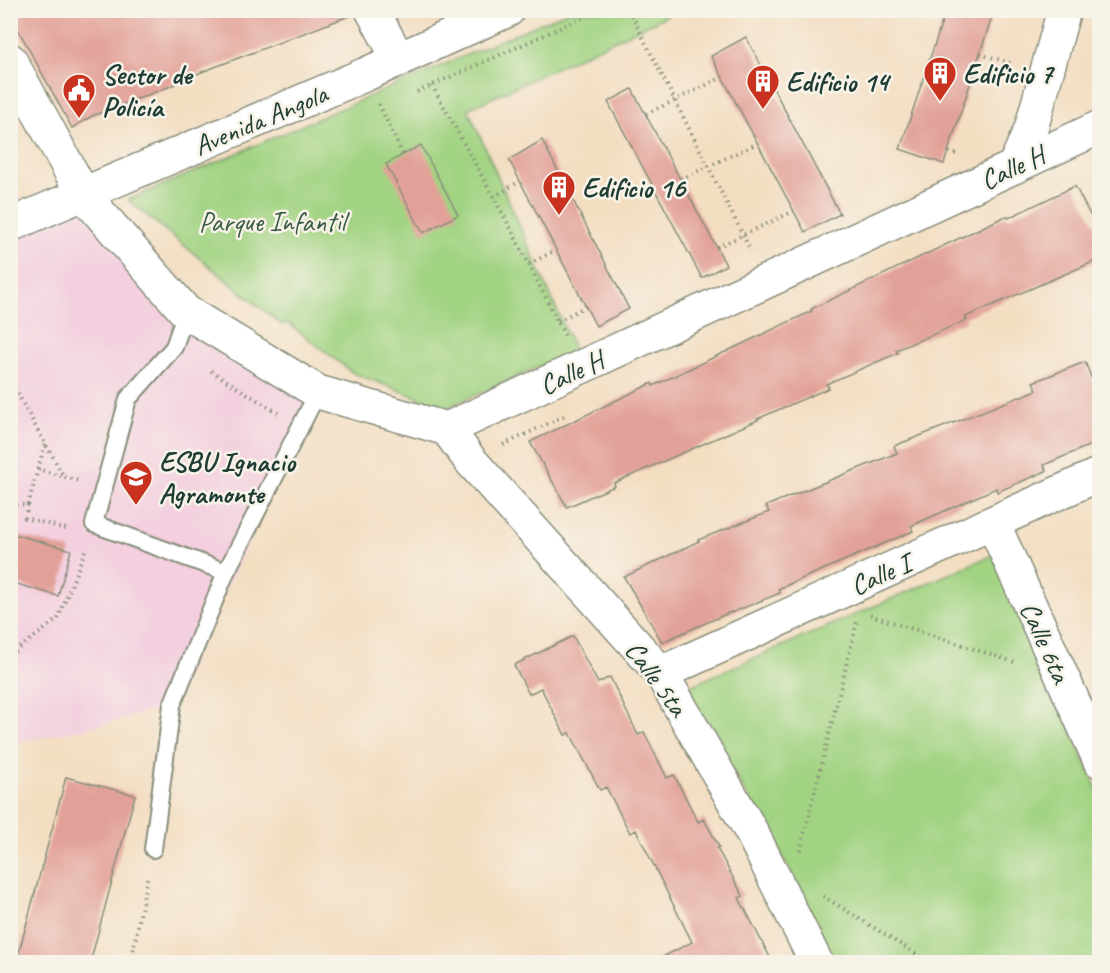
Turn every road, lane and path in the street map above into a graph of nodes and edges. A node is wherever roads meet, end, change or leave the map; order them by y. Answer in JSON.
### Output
{"nodes":[{"id":1,"x":372,"y":10,"type":"edge"},
{"id":2,"x":508,"y":10,"type":"edge"},
{"id":3,"x":629,"y":10,"type":"edge"},
{"id":4,"x":1064,"y":10,"type":"edge"},
{"id":5,"x":407,"y":56,"type":"junction"},
{"id":6,"x":10,"y":60,"type":"edge"},
{"id":7,"x":364,"y":75,"type":"junction"},
{"id":8,"x":723,"y":77,"type":"dead end"},
{"id":9,"x":675,"y":100,"type":"junction"},
{"id":10,"x":646,"y":114,"type":"dead end"},
{"id":11,"x":1100,"y":127,"type":"edge"},
{"id":12,"x":758,"y":143,"type":"dead end"},
{"id":13,"x":403,"y":155,"type":"dead end"},
{"id":14,"x":709,"y":166,"type":"junction"},
{"id":15,"x":1014,"y":167,"type":"junction"},
{"id":16,"x":681,"y":179,"type":"dead end"},
{"id":17,"x":520,"y":181,"type":"dead end"},
{"id":18,"x":83,"y":194,"type":"junction"},
{"id":19,"x":494,"y":197,"type":"junction"},
{"id":20,"x":794,"y":212,"type":"dead end"},
{"id":21,"x":10,"y":225,"type":"edge"},
{"id":22,"x":743,"y":235,"type":"junction"},
{"id":23,"x":717,"y":247,"type":"dead end"},
{"id":24,"x":556,"y":250,"type":"dead end"},
{"id":25,"x":529,"y":264,"type":"junction"},
{"id":26,"x":766,"y":281,"type":"junction"},
{"id":27,"x":586,"y":306,"type":"dead end"},
{"id":28,"x":186,"y":312,"type":"junction"},
{"id":29,"x":558,"y":321,"type":"junction"},
{"id":30,"x":174,"y":347,"type":"junction"},
{"id":31,"x":581,"y":367,"type":"junction"},
{"id":32,"x":10,"y":377,"type":"edge"},
{"id":33,"x":318,"y":392,"type":"junction"},
{"id":34,"x":567,"y":414,"type":"dead end"},
{"id":35,"x":300,"y":427,"type":"junction"},
{"id":36,"x":447,"y":429,"type":"junction"},
{"id":37,"x":45,"y":443,"type":"junction"},
{"id":38,"x":470,"y":460,"type":"junction"},
{"id":39,"x":38,"y":469,"type":"junction"},
{"id":40,"x":1100,"y":474,"type":"edge"},
{"id":41,"x":64,"y":477,"type":"junction"},
{"id":42,"x":104,"y":488,"type":"junction"},
{"id":43,"x":10,"y":504,"type":"edge"},
{"id":44,"x":28,"y":505,"type":"junction"},
{"id":45,"x":993,"y":523,"type":"junction"},
{"id":46,"x":80,"y":533,"type":"dead end"},
{"id":47,"x":87,"y":546,"type":"dead end"},
{"id":48,"x":226,"y":572,"type":"junction"},
{"id":49,"x":10,"y":655,"type":"edge"},
{"id":50,"x":1025,"y":666,"type":"dead end"},
{"id":51,"x":661,"y":673,"type":"junction"},
{"id":52,"x":1100,"y":761,"type":"edge"},
{"id":53,"x":153,"y":849,"type":"joint"},
{"id":54,"x":799,"y":854,"type":"dead end"},
{"id":55,"x":823,"y":896,"type":"dead end"},
{"id":56,"x":131,"y":963,"type":"edge"},
{"id":57,"x":816,"y":963,"type":"edge"},
{"id":58,"x":929,"y":963,"type":"edge"}],
"edges":[{"from":1,"to":5,"type":"street"},
{"from":2,"to":5,"type":"street","name":"Avenida Angola"},
{"from":3,"to":9,"type":"path"},
{"from":4,"to":15,"type":"street"},
{"from":5,"to":7,"type":"street","name":"Avenida Angola"},
{"from":5,"to":19,"type":"path"},
{"from":6,"to":18,"type":"street"},
{"from":7,"to":13,"type":"path"},
{"from":7,"to":18,"type":"street","name":"Avenida Angola"},
{"from":8,"to":9,"type":"path"},
{"from":9,"to":10,"type":"path"},
{"from":9,"to":14,"type":"path"},
{"from":11,"to":15,"type":"street","name":"Calle H"},
{"from":12,"to":14,"type":"path"},
{"from":14,"to":16,"type":"path"},
{"from":14,"to":22,"type":"path"},
{"from":15,"to":26,"type":"street","name":"Calle H"},
{"from":17,"to":19,"type":"path"},
{"from":18,"to":21,"type":"street","name":"Avenida Angola"},
{"from":18,"to":28,"type":"street"},
{"from":19,"to":25,"type":"path"},
{"from":20,"to":22,"type":"path"},
{"from":22,"to":23,"type":"path"},
{"from":22,"to":26,"type":"path"},
{"from":24,"to":25,"type":"path"},
{"from":25,"to":29,"type":"path"},
{"from":26,"to":31,"type":"street","name":"Calle H"},
{"from":27,"to":29,"type":"path"},
{"from":28,"to":30,"type":"lane"},
{"from":28,"to":33,"type":"street"},
{"from":29,"to":31,"type":"path"},
{"from":30,"to":35,"type":"path"},
{"from":30,"to":42,"type":"lane"},
{"from":31,"to":36,"type":"street","name":"Calle H"},
{"from":32,"to":37,"type":"path"},
{"from":33,"to":35,"type":"lane"},
{"from":33,"to":36,"type":"street"},
{"from":34,"to":38,"type":"path"},
{"from":35,"to":48,"type":"lane"},
{"from":36,"to":38,"type":"street","name":"Calle 5ta"},
{"from":37,"to":39,"type":"path"},
{"from":37,"to":41,"type":"path"},
{"from":38,"to":51,"type":"street","name":"Calle 5ta"},
{"from":39,"to":41,"type":"path"},
{"from":39,"to":44,"type":"path"},
{"from":40,"to":45,"type":"street","name":"Calle I"},
{"from":41,"to":42,"type":"path"},
{"from":42,"to":48,"type":"lane"},
{"from":43,"to":44,"type":"path"},
{"from":44,"to":46,"type":"path"},
{"from":45,"to":51,"type":"street","name":"Calle I"},
{"from":45,"to":52,"type":"street","name":"Calle 6ta"},
{"from":47,"to":49,"type":"path"},
{"from":48,"to":53,"type":"lane"},
{"from":50,"to":54,"type":"path"},
{"from":51,"to":57,"type":"street","name":"Calle 5ta"},
{"from":53,"to":56,"type":"path"},
{"from":55,"to":58,"type":"path"}]}
